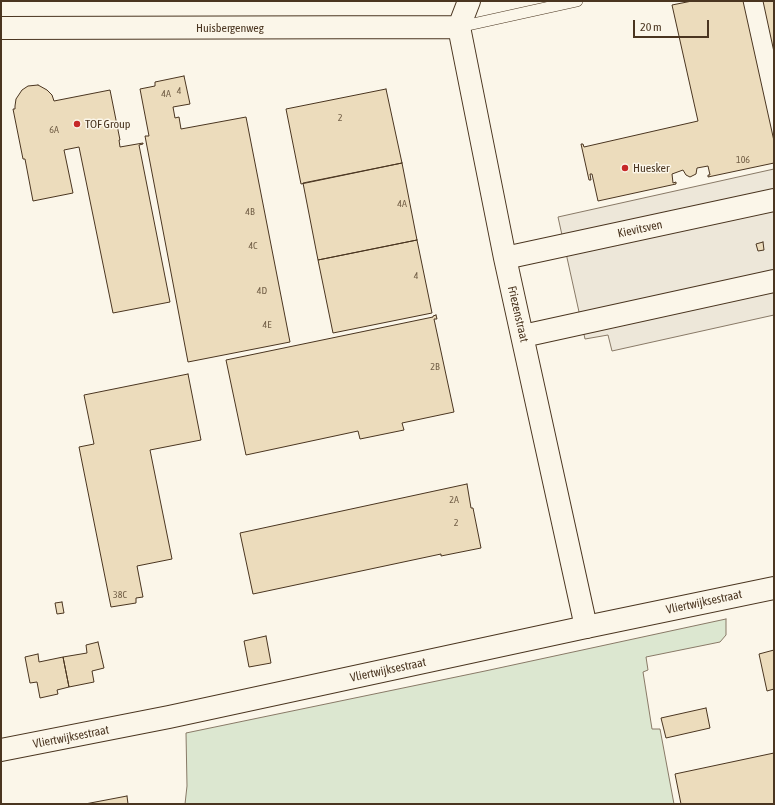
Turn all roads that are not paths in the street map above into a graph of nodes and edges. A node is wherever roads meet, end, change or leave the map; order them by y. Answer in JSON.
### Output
{"nodes":[{"id":1,"x":469,"y":1,"type":"edge"},
{"id":2,"x":577,"y":1,"type":"edge"},
{"id":3,"x":1,"y":28,"type":"edge"},
{"id":4,"x":459,"y":28,"type":"junction"},
{"id":5,"x":774,"y":200,"type":"edge"},
{"id":6,"x":505,"y":258,"type":"junction"},
{"id":7,"x":774,"y":281,"type":"edge"},
{"id":8,"x":523,"y":336,"type":"junction"},
{"id":9,"x":774,"y":588,"type":"edge"},
{"id":10,"x":586,"y":627,"type":"junction"},
{"id":11,"x":1,"y":750,"type":"edge"}],
"edges":[{"from":1,"to":4,"type":"street"},
{"from":2,"to":4,"type":"lane"},
{"from":3,"to":4,"type":"street","name":"Huisbergenweg"},
{"from":4,"to":6,"type":"street","name":"Friezenstraat"},
{"from":5,"to":6,"type":"street","name":"Kievitsven"},
{"from":6,"to":8,"type":"street","name":"Friezenstraat"},
{"from":7,"to":8,"type":"street"},
{"from":8,"to":10,"type":"street","name":"Friezenstraat"},
{"from":9,"to":10,"type":"street","name":"Vliertwijksestraat"},
{"from":10,"to":11,"type":"street","name":"Vliertwijksestraat"}]}
